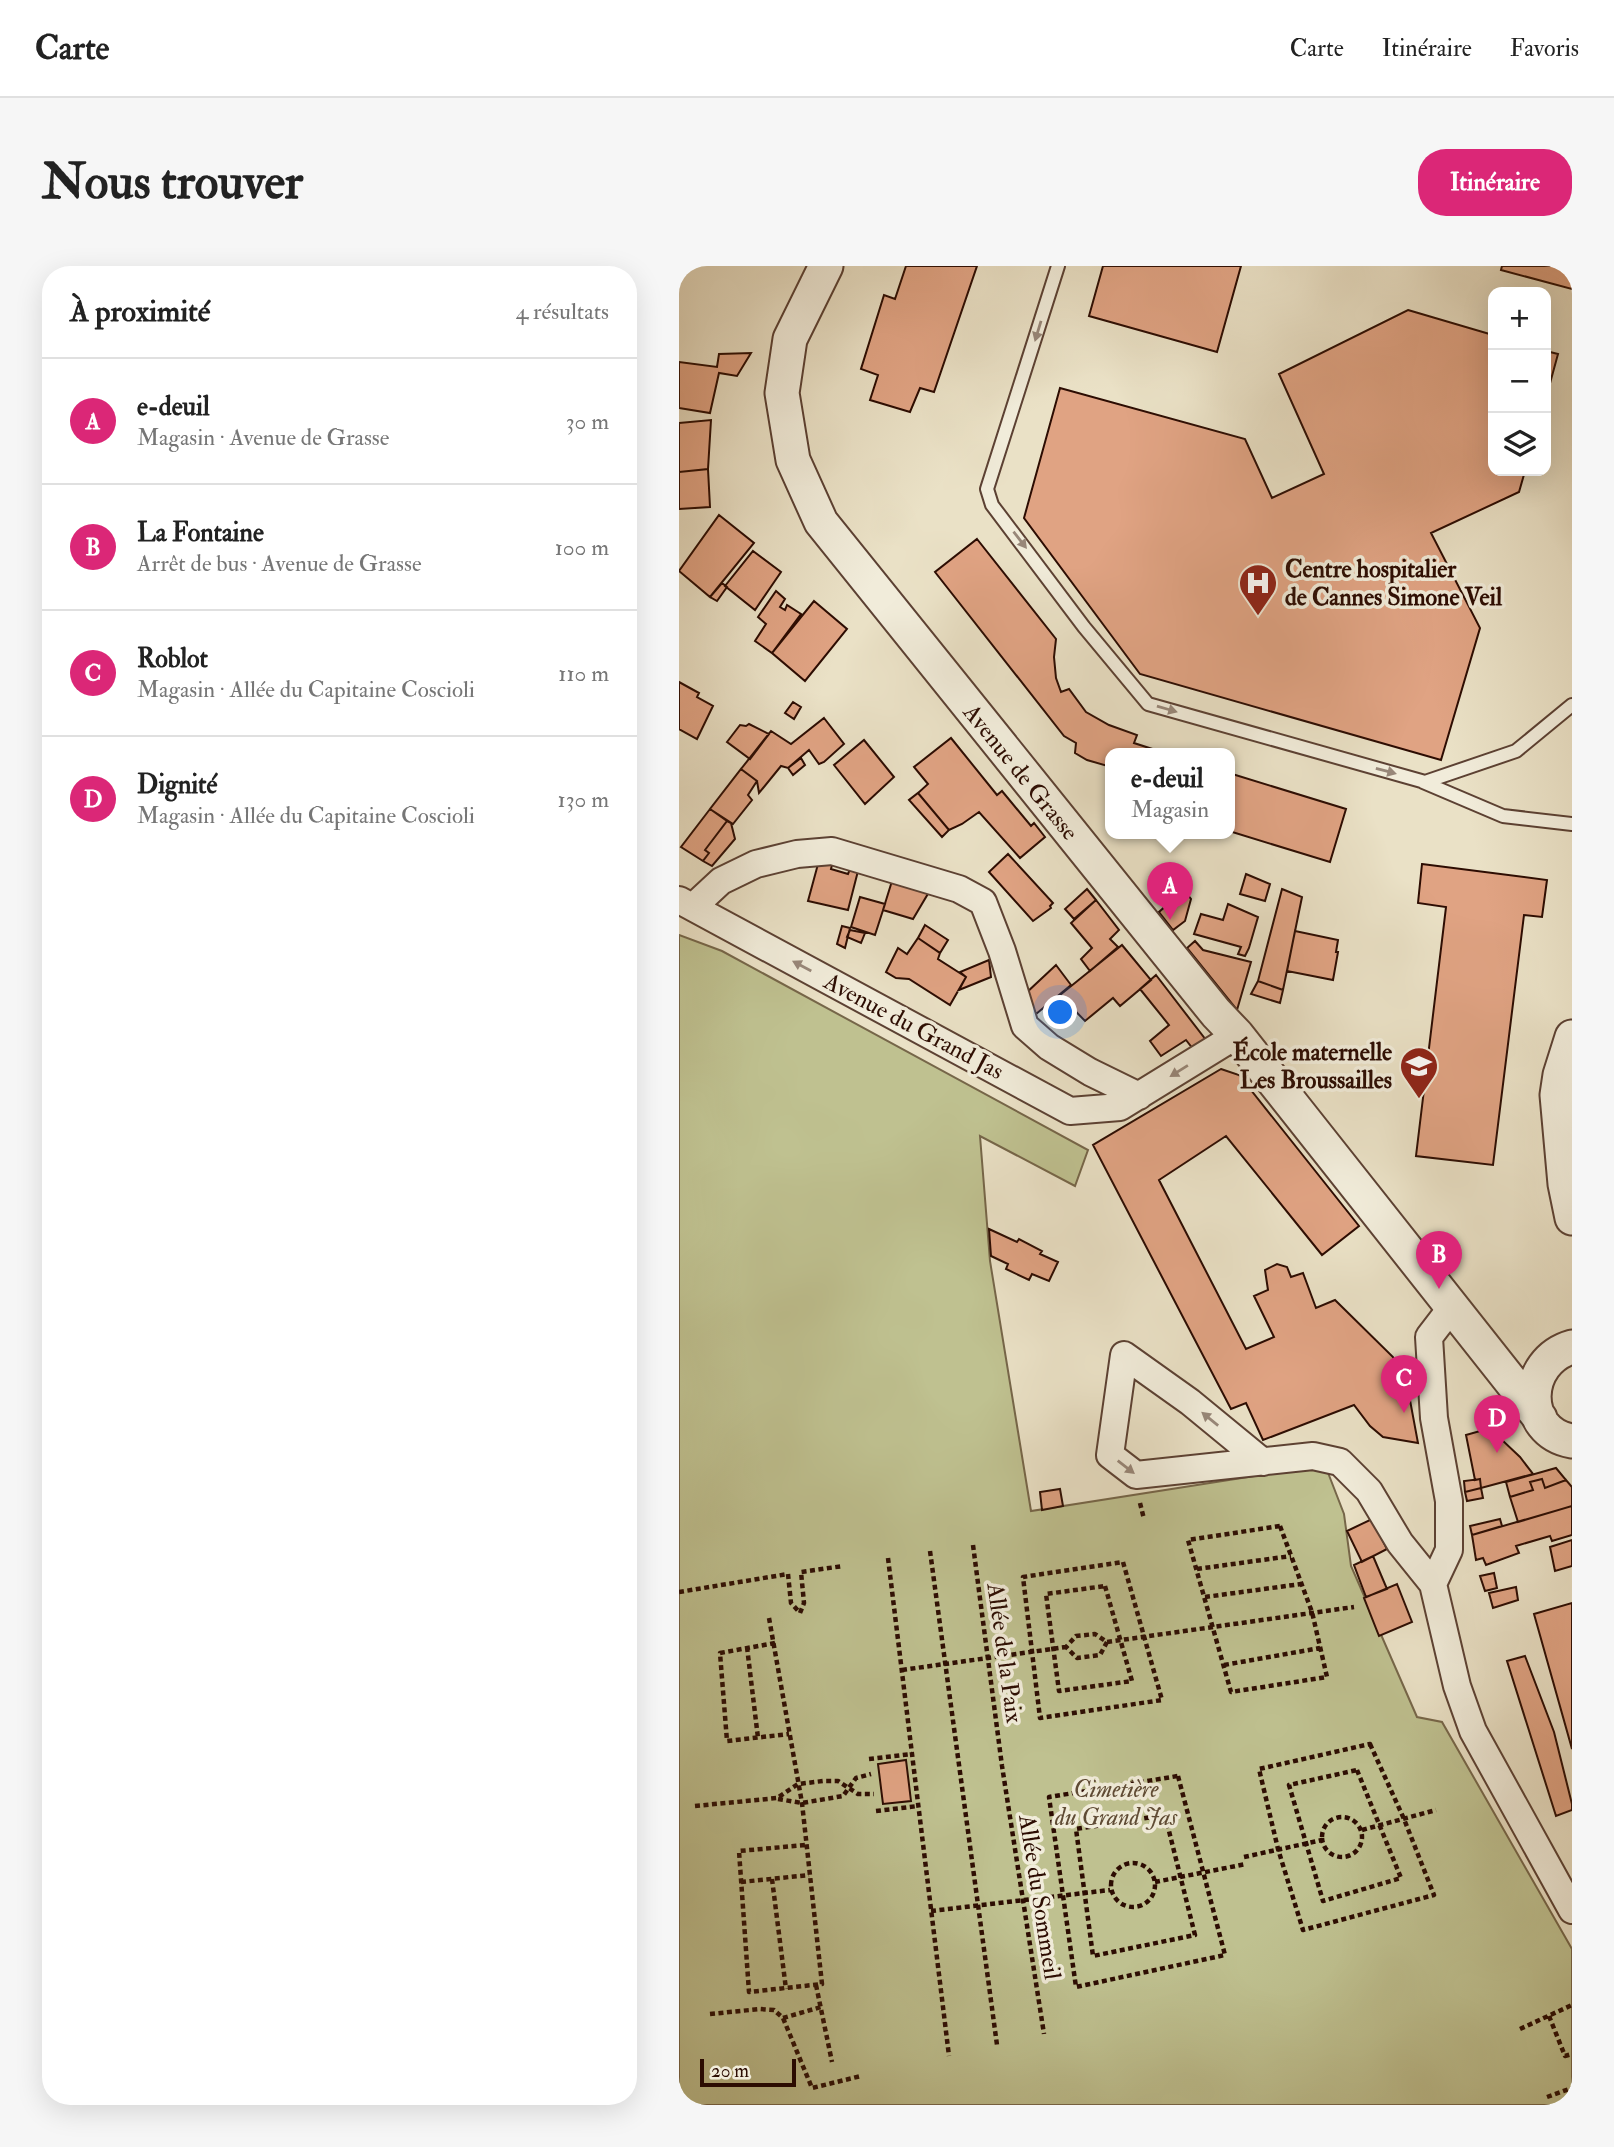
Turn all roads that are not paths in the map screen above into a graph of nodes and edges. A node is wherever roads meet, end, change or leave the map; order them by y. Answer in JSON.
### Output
{"nodes":[{"id":1,"x":826,"y":266,"type":"edge"},
{"id":2,"x":1058,"y":266,"type":"edge"},
{"id":3,"x":1572,"y":705,"type":"edge"},
{"id":4,"x":1423,"y":782,"type":"junction"},
{"id":5,"x":1572,"y":824,"type":"edge"},
{"id":6,"x":686,"y":903,"type":"edge"},
{"id":7,"x":1237,"y":1035,"type":"junction"},
{"id":8,"x":1572,"y":1037,"type":"edge"},
{"id":9,"x":1139,"y":1096,"type":"junction"},
{"id":10,"x":1572,"y":1218,"type":"edge"},
{"id":11,"x":1452,"y":1307,"type":"junction"},
{"id":12,"x":1471,"y":1333,"type":"junction"},
{"id":13,"x":1564,"y":1351,"type":"edge"},
{"id":14,"x":1540,"y":1419,"type":"junction"},
{"id":15,"x":1570,"y":1442,"type":"edge"},
{"id":16,"x":1263,"y":1462,"type":"junction"},
{"id":17,"x":1433,"y":1584,"type":"junction"},
{"id":18,"x":1572,"y":1910,"type":"edge"}],
"edges":[{"from":1,"to":7,"type":"street","name":"Avenue de Grasse"},
{"from":2,"to":4,"type":"lane","one_way":true},
{"from":3,"to":4,"type":"lane"},
{"from":4,"to":5,"type":"lane"},
{"from":9,"to":6,"type":"street","name":"Avenue du Grand Jas","one_way":true},
{"from":6,"to":9,"type":"street","name":"Avenue du Grand Jas"},
{"from":7,"to":9,"type":"street","name":"Avenue du Grand Jas","one_way":true},
{"from":7,"to":11,"type":"street","name":"Avenue de Grasse"},
{"from":8,"to":10,"type":"street"},
{"from":11,"to":12,"type":"street","name":"Avenue de Grasse"},
{"from":11,"to":17,"type":"street"},
{"from":12,"to":13,"type":"street","name":"Avenue de Grasse"},
{"from":12,"to":14,"type":"street","name":"Avenue de Grasse"},
{"from":13,"to":14,"type":"street"},
{"from":14,"to":15,"type":"street","name":"Avenue de Grasse"},
{"from":16,"to":16,"type":"street","one_way":true},
{"from":16,"to":17,"type":"street"},
{"from":17,"to":18,"type":"street"}]}
